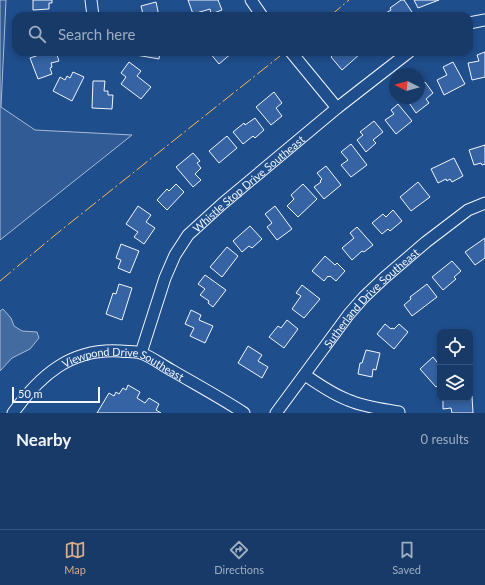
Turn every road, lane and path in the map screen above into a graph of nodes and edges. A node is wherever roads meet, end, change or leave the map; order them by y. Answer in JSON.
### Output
{"nodes":[{"id":1,"x":91,"y":0,"type":"edge"},
{"id":2,"x":251,"y":0,"type":"edge"},
{"id":3,"x":92,"y":12,"type":"edge"},
{"id":4,"x":259,"y":12,"type":"edge"},
{"id":5,"x":485,"y":20,"type":"edge"},
{"id":6,"x":473,"y":22,"type":"edge"},
{"id":7,"x":293,"y":56,"type":"edge"},
{"id":8,"x":403,"y":56,"type":"edge"},
{"id":9,"x":337,"y":108,"type":"junction"},
{"id":10,"x":485,"y":203,"type":"edge"},
{"id":11,"x":141,"y":353,"type":"junction"},
{"id":12,"x":305,"y":375,"type":"junction"},
{"id":13,"x":399,"y":412,"type":"edge"},
{"id":14,"x":14,"y":413,"type":"edge"},
{"id":15,"x":244,"y":413,"type":"edge"},
{"id":16,"x":276,"y":413,"type":"edge"}],
"edges":[{"from":1,"to":3,"type":"street"},
{"from":2,"to":4,"type":"street"},
{"from":5,"to":6,"type":"street"},
{"from":7,"to":9,"type":"street"},
{"from":8,"to":9,"type":"street","name":"Whistle Stop Drive Southeast"},
{"from":9,"to":11,"type":"street","name":"Whistle Stop Drive Southeast"},
{"from":10,"to":12,"type":"street","name":"Sutherland Drive Southeast"},
{"from":11,"to":14,"type":"street","name":"Viewpond Drive Southeast"},
{"from":11,"to":15,"type":"street","name":"Viewpond Drive Southeast"},
{"from":12,"to":13,"type":"street"},
{"from":12,"to":16,"type":"street","name":"Sutherland Drive Southeast"}]}
